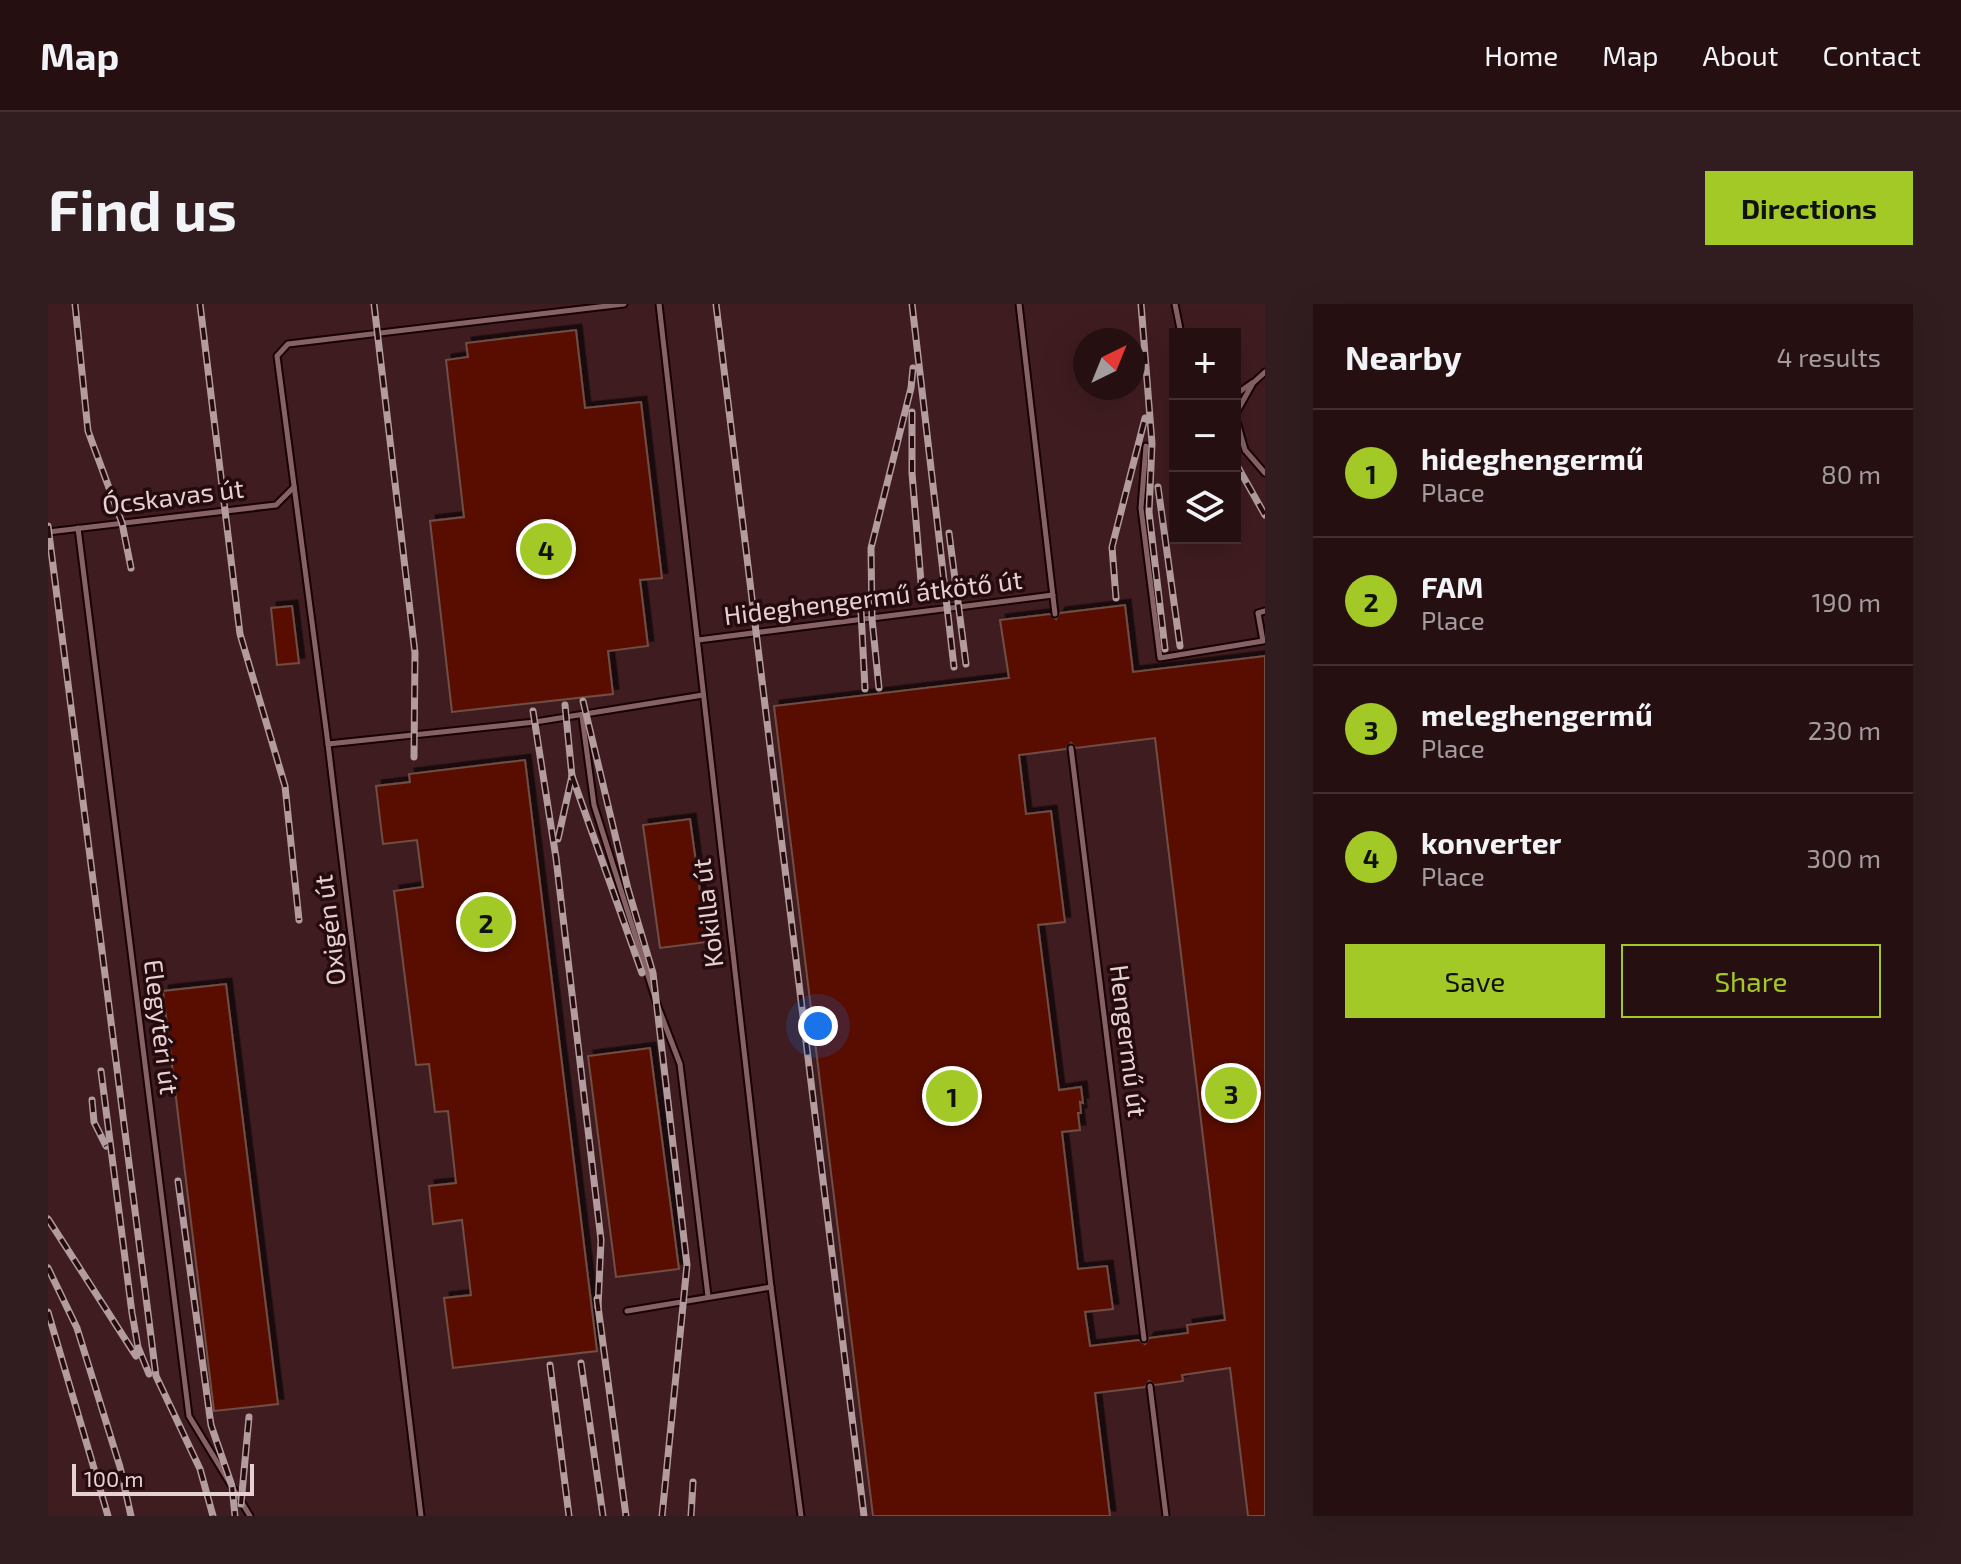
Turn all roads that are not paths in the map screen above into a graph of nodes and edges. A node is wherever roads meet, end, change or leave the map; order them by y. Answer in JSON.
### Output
{"nodes":[{"id":1,"x":624,"y":304,"type":"edge"},
{"id":2,"x":659,"y":304,"type":"edge"},
{"id":3,"x":1019,"y":304,"type":"edge"},
{"id":4,"x":1175,"y":304,"type":"edge"},
{"id":5,"x":1180,"y":328,"type":"edge"},
{"id":6,"x":1265,"y":372,"type":"edge"},
{"id":7,"x":1253,"y":383,"type":"junction"},
{"id":8,"x":1241,"y":391,"type":"edge"},
{"id":9,"x":1146,"y":446,"type":"dead end"},
{"id":10,"x":1265,"y":473,"type":"edge"},
{"id":11,"x":295,"y":487,"type":"junction"},
{"id":12,"x":78,"y":528,"type":"junction"},
{"id":13,"x":48,"y":532,"type":"edge"},
{"id":14,"x":1053,"y":595,"type":"junction"},
{"id":15,"x":1265,"y":611,"type":"edge"},
{"id":16,"x":1055,"y":614,"type":"dead end"},
{"id":17,"x":698,"y":640,"type":"junction"},
{"id":18,"x":703,"y":695,"type":"junction"},
{"id":19,"x":582,"y":716,"type":"junction"},
{"id":20,"x":328,"y":744,"type":"junction"},
{"id":21,"x":1071,"y":748,"type":"dead end"},
{"id":22,"x":771,"y":1287,"type":"junction"},
{"id":23,"x":708,"y":1296,"type":"junction"},
{"id":24,"x":627,"y":1311,"type":"dead end"},
{"id":25,"x":1144,"y":1339,"type":"dead end"},
{"id":26,"x":1150,"y":1386,"type":"dead end"},
{"id":27,"x":250,"y":1516,"type":"edge"},
{"id":28,"x":421,"y":1516,"type":"edge"},
{"id":29,"x":801,"y":1516,"type":"edge"},
{"id":30,"x":1166,"y":1516,"type":"edge"}],
"edges":[{"from":1,"to":11,"type":"lane","name":"Oxigén út"},
{"from":2,"to":17,"type":"lane","name":"Kokilla út"},
{"from":3,"to":14,"type":"lane"},
{"from":4,"to":5,"type":"lane"},
{"from":6,"to":7,"type":"lane"},
{"from":7,"to":8,"type":"lane"},
{"from":7,"to":10,"type":"lane"},
{"from":9,"to":15,"type":"lane"},
{"from":11,"to":12,"type":"lane","name":"Ócskavas út"},
{"from":11,"to":20,"type":"lane","name":"Oxigén út"},
{"from":12,"to":13,"type":"lane","name":"Ócskavas út"},
{"from":12,"to":27,"type":"lane","name":"Elegytéri út"},
{"from":14,"to":16,"type":"lane"},
{"from":14,"to":17,"type":"lane","name":"Hideghengermű átkötő út"},
{"from":17,"to":18,"type":"lane","name":"Kokilla út"},
{"from":18,"to":19,"type":"lane"},
{"from":18,"to":22,"type":"lane","name":"Kokilla út"},
{"from":19,"to":20,"type":"lane"},
{"from":19,"to":23,"type":"lane"},
{"from":20,"to":28,"type":"lane","name":"Oxigén út"},
{"from":21,"to":25,"type":"lane","name":"Hengermű út"},
{"from":22,"to":23,"type":"lane"},
{"from":22,"to":29,"type":"lane","name":"Kokilla út"},
{"from":23,"to":24,"type":"lane"},
{"from":26,"to":30,"type":"lane"}]}
